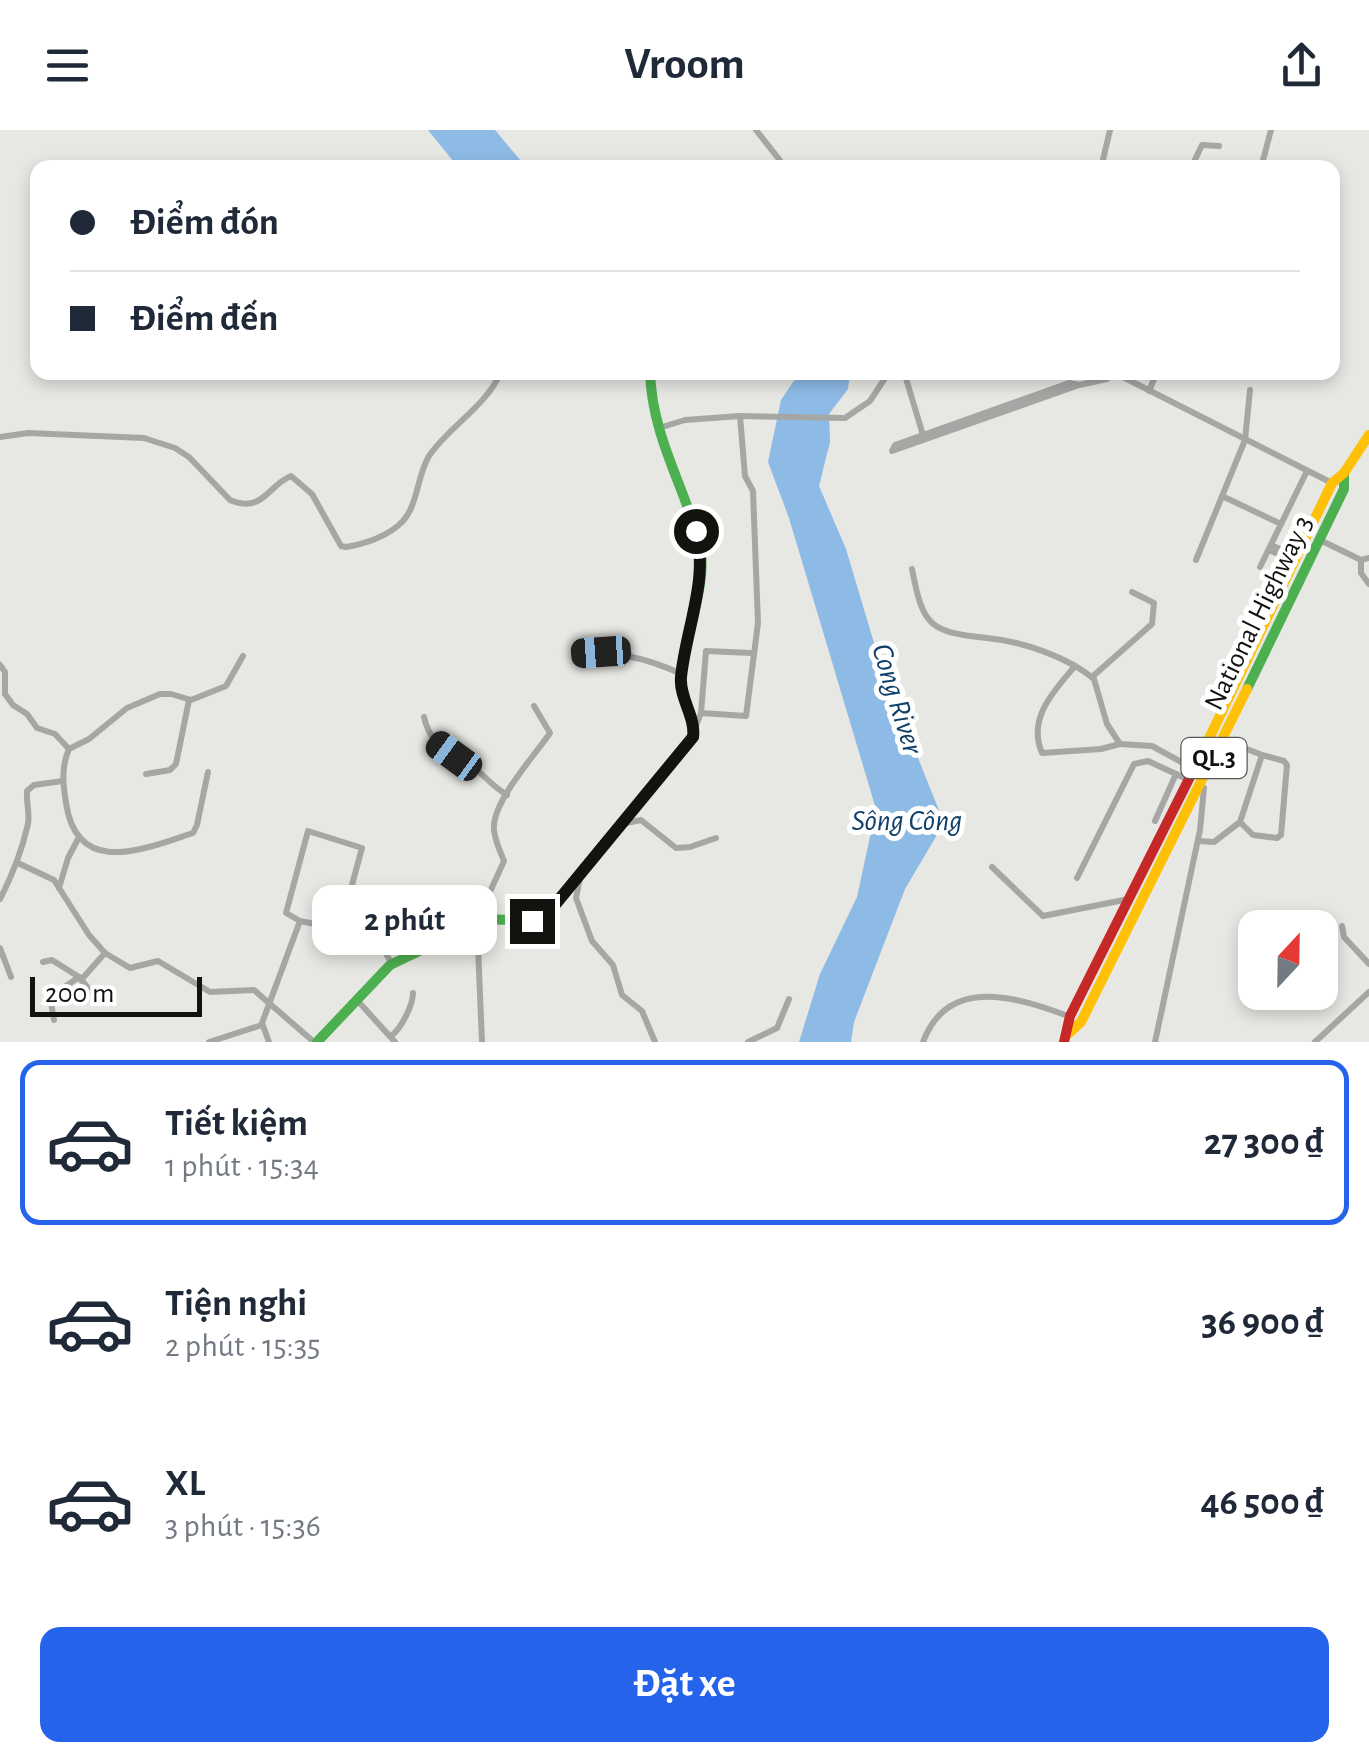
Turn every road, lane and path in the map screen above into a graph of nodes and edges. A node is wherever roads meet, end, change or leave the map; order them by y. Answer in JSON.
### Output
{"nodes":[{"id":1,"x":756,"y":130,"type":"edge"},
{"id":2,"x":1110,"y":130,"type":"edge"},
{"id":3,"x":1271,"y":130,"type":"edge"},
{"id":4,"x":1219,"y":146,"type":"dead end"},
{"id":5,"x":780,"y":160,"type":"edge"},
{"id":6,"x":1103,"y":160,"type":"edge"},
{"id":7,"x":1195,"y":160,"type":"edge"},
{"id":8,"x":1262,"y":160,"type":"edge"},
{"id":9,"x":497,"y":380,"type":"edge"},
{"id":10,"x":650,"y":380,"type":"edge"},
{"id":11,"x":884,"y":380,"type":"edge"},
{"id":12,"x":906,"y":380,"type":"edge"},
{"id":13,"x":1072,"y":380,"type":"edge"},
{"id":14,"x":1097,"y":380,"type":"edge"},
{"id":15,"x":1122,"y":380,"type":"edge"},
{"id":16,"x":1154,"y":380,"type":"edge"},
{"id":17,"x":1079,"y":385,"type":"junction"},
{"id":18,"x":1250,"y":390,"type":"dead end"},
{"id":19,"x":1149,"y":391,"type":"junction"},
{"id":20,"x":740,"y":416,"type":"junction"},
{"id":21,"x":658,"y":428,"type":"junction"},
{"id":22,"x":923,"y":435,"type":"junction"},
{"id":23,"x":1369,"y":435,"type":"edge"},
{"id":24,"x":0,"y":437,"type":"edge"},
{"id":25,"x":1245,"y":440,"type":"junction"},
{"id":26,"x":1306,"y":470,"type":"junction"},
{"id":27,"x":1344,"y":474,"type":"junction"},
{"id":28,"x":1332,"y":483,"type":"junction"},
{"id":29,"x":1344,"y":489,"type":"junction"},
{"id":30,"x":1222,"y":496,"type":"junction"},
{"id":31,"x":1281,"y":524,"type":"junction"},
{"id":32,"x":1319,"y":540,"type":"junction"},
{"id":33,"x":1270,"y":547,"type":"junction"},
{"id":34,"x":1365,"y":559,"type":"edge"},
{"id":35,"x":1196,"y":560,"type":"dead end"},
{"id":36,"x":1297,"y":560,"type":"junction"},
{"id":37,"x":1260,"y":567,"type":"dead end"},
{"id":38,"x":912,"y":570,"type":"dead end"},
{"id":39,"x":1369,"y":584,"type":"edge"},
{"id":40,"x":1132,"y":592,"type":"dead end"},
{"id":41,"x":577,"y":653,"type":"dead end"},
{"id":42,"x":752,"y":653,"type":"junction"},
{"id":43,"x":243,"y":656,"type":"dead end"},
{"id":44,"x":0,"y":665,"type":"edge"},
{"id":45,"x":1075,"y":666,"type":"junction"},
{"id":46,"x":682,"y":674,"type":"junction"},
{"id":47,"x":1092,"y":677,"type":"junction"},
{"id":48,"x":189,"y":700,"type":"junction"},
{"id":49,"x":534,"y":706,"type":"dead end"},
{"id":50,"x":701,"y":713,"type":"junction"},
{"id":51,"x":424,"y":717,"type":"dead end"},
{"id":52,"x":694,"y":729,"type":"junction"},
{"id":53,"x":1223,"y":740,"type":"junction"},
{"id":54,"x":1120,"y":744,"type":"junction"},
{"id":55,"x":69,"y":749,"type":"junction"},
{"id":56,"x":1262,"y":754,"type":"junction"},
{"id":57,"x":208,"y":772,"type":"dead end"},
{"id":58,"x":146,"y":774,"type":"dead end"},
{"id":59,"x":1176,"y":774,"type":"junction"},
{"id":60,"x":1195,"y":776,"type":"junction"},
{"id":61,"x":62,"y":780,"type":"junction"},
{"id":62,"x":507,"y":795,"type":"junction"},
{"id":63,"x":1155,"y":821,"type":"dead end"},
{"id":64,"x":1240,"y":822,"type":"junction"},
{"id":65,"x":620,"y":825,"type":"junction"},
{"id":66,"x":716,"y":838,"type":"dead end"},
{"id":67,"x":78,"y":839,"type":"junction"},
{"id":68,"x":1198,"y":841,"type":"junction"},
{"id":69,"x":18,"y":862,"type":"junction"},
{"id":70,"x":992,"y":868,"type":"dead end"},
{"id":71,"x":579,"y":874,"type":"junction"},
{"id":72,"x":1077,"y":878,"type":"dead end"},
{"id":73,"x":59,"y":888,"type":"junction"},
{"id":74,"x":0,"y":899,"type":"edge"},
{"id":75,"x":1130,"y":899,"type":"junction"},
{"id":76,"x":346,"y":913,"type":"junction"},
{"id":77,"x":300,"y":920,"type":"junction"},
{"id":78,"x":480,"y":922,"type":"junction"},
{"id":79,"x":1342,"y":926,"type":"dead end"},
{"id":80,"x":0,"y":948,"type":"edge"},
{"id":81,"x":105,"y":953,"type":"junction"},
{"id":82,"x":44,"y":962,"type":"dead end"},
{"id":83,"x":392,"y":964,"type":"junction"},
{"id":84,"x":1369,"y":964,"type":"edge"},
{"id":85,"x":11,"y":977,"type":"dead end"},
{"id":86,"x":80,"y":978,"type":"junction"},
{"id":87,"x":1369,"y":992,"type":"edge"},
{"id":88,"x":413,"y":994,"type":"dead end"},
{"id":89,"x":789,"y":998,"type":"dead end"},
{"id":90,"x":98,"y":999,"type":"dead end"},
{"id":91,"x":357,"y":1000,"type":"junction"},
{"id":92,"x":271,"y":1005,"type":"junction"},
{"id":93,"x":1076,"y":1019,"type":"junction"},
{"id":94,"x":54,"y":1020,"type":"dead end"},
{"id":95,"x":262,"y":1024,"type":"junction"},
{"id":96,"x":1066,"y":1038,"type":"edge"},
{"id":97,"x":392,"y":1039,"type":"edge"},
{"id":98,"x":209,"y":1042,"type":"edge"},
{"id":99,"x":269,"y":1042,"type":"edge"},
{"id":100,"x":316,"y":1042,"type":"edge"},
{"id":101,"x":482,"y":1042,"type":"edge"},
{"id":102,"x":655,"y":1042,"type":"edge"},
{"id":103,"x":748,"y":1042,"type":"edge"},
{"id":104,"x":923,"y":1042,"type":"edge"},
{"id":105,"x":1155,"y":1042,"type":"edge"},
{"id":106,"x":1315,"y":1042,"type":"edge"}],
"edges":[{"from":1,"to":5,"type":"street"},
{"from":2,"to":6,"type":"street"},
{"from":3,"to":8,"type":"street"},
{"from":4,"to":7,"type":"street"},
{"from":9,"to":24,"type":"street"},
{"from":10,"to":21,"type":"main road"},
{"from":11,"to":20,"type":"street"},
{"from":12,"to":22,"type":"street"},
{"from":13,"to":17,"type":"street"},
{"from":14,"to":17,"type":"street"},
{"from":15,"to":19,"type":"street"},
{"from":16,"to":19,"type":"street"},
{"from":17,"to":22,"type":"street"},
{"from":17,"to":22,"type":"street"},
{"from":18,"to":25,"type":"street"},
{"from":19,"to":25,"type":"street"},
{"from":20,"to":21,"type":"street"},
{"from":20,"to":42,"type":"street"},
{"from":21,"to":46,"type":"main road"},
{"from":23,"to":27,"type":"main road","name":"National Highway 3","number":"QL.3"},
{"from":25,"to":26,"type":"street"},
{"from":25,"to":30,"type":"street"},
{"from":26,"to":28,"type":"street"},
{"from":26,"to":31,"type":"street"},
{"from":27,"to":28,"type":"main road","name":"National Highway 3","number":"QL.3"},
{"from":27,"to":29,"type":"main road","name":"National Highway 3","number":"QL.3"},
{"from":28,"to":29,"type":"street"},
{"from":28,"to":36,"type":"main road","name":"National Highway 3","number":"QL.3"},
{"from":29,"to":32,"type":"main road","name":"National Highway 3","number":"QL.3"},
{"from":30,"to":31,"type":"street"},
{"from":30,"to":35,"type":"street"},
{"from":31,"to":33,"type":"street"},
{"from":32,"to":34,"type":"street"},
{"from":32,"to":53,"type":"main road","name":"National Highway 3","number":"QL.3"},
{"from":33,"to":36,"type":"street"},
{"from":33,"to":37,"type":"street"},
{"from":34,"to":39,"type":"street"},
{"from":36,"to":60,"type":"main road","name":"National Highway 3","number":"QL.3"},
{"from":38,"to":45,"type":"street"},
{"from":40,"to":47,"type":"street"},
{"from":41,"to":46,"type":"street"},
{"from":42,"to":50,"type":"street"},
{"from":42,"to":50,"type":"street"},
{"from":43,"to":48,"type":"street"},
{"from":44,"to":55,"type":"street"},
{"from":45,"to":47,"type":"street"},
{"from":45,"to":54,"type":"street"},
{"from":46,"to":52,"type":"main road"},
{"from":47,"to":54,"type":"street"},
{"from":48,"to":55,"type":"street"},
{"from":48,"to":58,"type":"street"},
{"from":49,"to":62,"type":"street"},
{"from":50,"to":52,"type":"street"},
{"from":51,"to":62,"type":"street"},
{"from":52,"to":65,"type":"main road"},
{"from":53,"to":56,"type":"street"},
{"from":53,"to":60,"type":"main road","name":"National Highway 3","number":"QL.3"},
{"from":54,"to":60,"type":"street"},
{"from":55,"to":61,"type":"street"},
{"from":56,"to":64,"type":"street"},
{"from":56,"to":64,"type":"street"},
{"from":57,"to":67,"type":"street"},
{"from":59,"to":60,"type":"street"},
{"from":59,"to":63,"type":"street"},
{"from":59,"to":72,"type":"street"},
{"from":60,"to":68,"type":"street"},
{"from":60,"to":75,"type":"main road","name":"National Highway 3","number":"QL.3"},
{"from":60,"to":93,"type":"main road","name":"National Highway 3","number":"QL.3"},
{"from":61,"to":67,"type":"street"},
{"from":61,"to":69,"type":"street"},
{"from":62,"to":78,"type":"street"},
{"from":64,"to":68,"type":"street"},
{"from":65,"to":66,"type":"street"},
{"from":65,"to":71,"type":"main road"},
{"from":67,"to":73,"type":"street"},
{"from":68,"to":105,"type":"street"},
{"from":69,"to":73,"type":"street"},
{"from":69,"to":74,"type":"street"},
{"from":70,"to":75,"type":"street"},
{"from":71,"to":78,"type":"main road"},
{"from":71,"to":102,"type":"street"},
{"from":73,"to":81,"type":"street"},
{"from":75,"to":93,"type":"main road","name":"National Highway 3","number":"QL.3"},
{"from":76,"to":77,"type":"street"},
{"from":76,"to":77,"type":"street"},
{"from":76,"to":83,"type":"street"},
{"from":77,"to":92,"type":"street"},
{"from":78,"to":83,"type":"main road"},
{"from":78,"to":101,"type":"street"},
{"from":79,"to":84,"type":"street"},
{"from":80,"to":85,"type":"street"},
{"from":81,"to":86,"type":"street"},
{"from":81,"to":92,"type":"street"},
{"from":82,"to":86,"type":"street"},
{"from":83,"to":91,"type":"main road"},
{"from":86,"to":90,"type":"street"},
{"from":86,"to":94,"type":"street"},
{"from":87,"to":106,"type":"street"},
{"from":88,"to":97,"type":"street"},
{"from":89,"to":103,"type":"street"},
{"from":91,"to":97,"type":"street"},
{"from":91,"to":100,"type":"main road"},
{"from":92,"to":95,"type":"street"},
{"from":92,"to":100,"type":"street"},
{"from":93,"to":96,"type":"main road","name":"National Highway 3","number":"QL.3"},
{"from":93,"to":104,"type":"street"},
{"from":95,"to":98,"type":"street"},
{"from":95,"to":99,"type":"street"}]}
